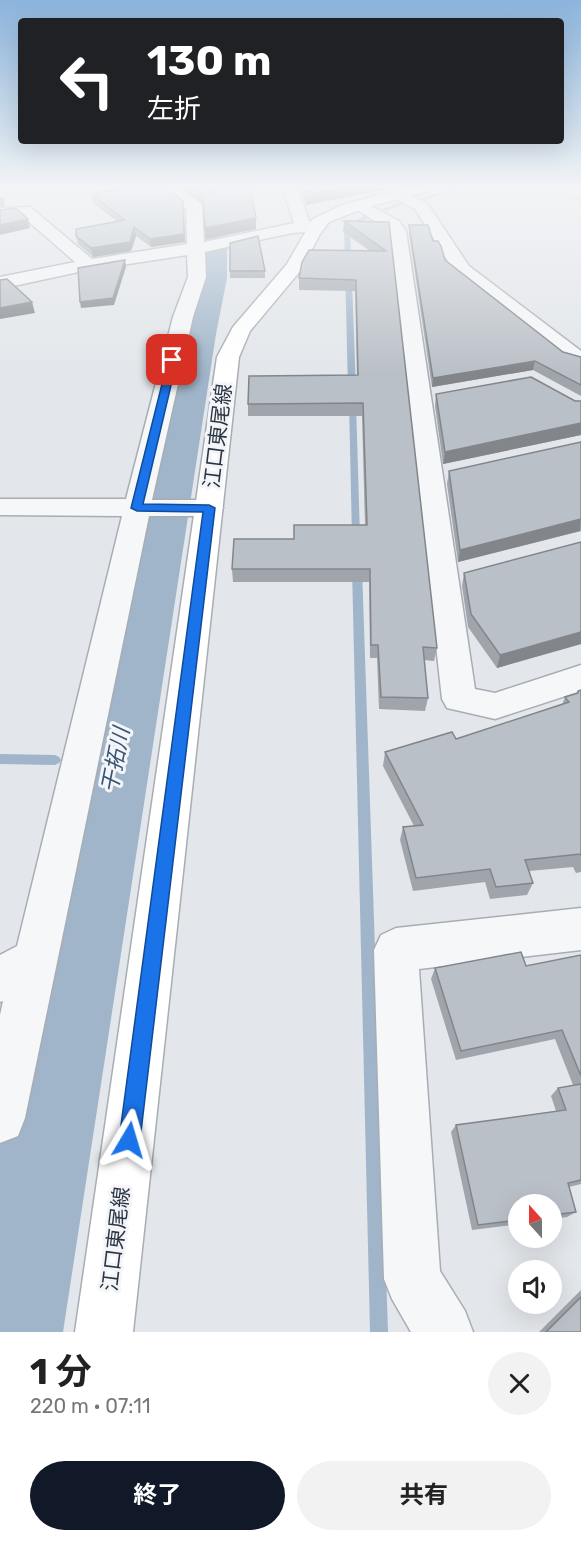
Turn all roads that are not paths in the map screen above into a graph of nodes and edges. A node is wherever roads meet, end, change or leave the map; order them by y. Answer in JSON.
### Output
{"nodes":[{"id":1,"x":69,"y":248,"type":"edge"},
{"id":2,"x":198,"y":248,"type":"edge"},
{"id":3,"x":205,"y":248,"type":"edge"},
{"id":4,"x":301,"y":248,"type":"edge"},
{"id":5,"x":401,"y":248,"type":"edge"},
{"id":6,"x":448,"y":248,"type":"edge"},
{"id":7,"x":88,"y":264,"type":"junction"},
{"id":8,"x":0,"y":283,"type":"edge"},
{"id":9,"x":581,"y":359,"type":"edge"},
{"id":10,"x":0,"y":507,"type":"edge"},
{"id":11,"x":141,"y":508,"type":"junction"},
{"id":12,"x":195,"y":508,"type":"junction"},
{"id":13,"x":472,"y":571,"type":"edge"},
{"id":14,"x":443,"y":578,"type":"junction"},
{"id":15,"x":581,"y":678,"type":"edge"},
{"id":16,"x":581,"y":929,"type":"edge"},
{"id":17,"x":18,"y":970,"type":"edge"},
{"id":18,"x":0,"y":1118,"type":"edge"},
{"id":19,"x":104,"y":1332,"type":"edge"},
{"id":20,"x":444,"y":1332,"type":"edge"}],
"edges":[{"from":1,"to":7,"type":"street"},
{"from":2,"to":7,"type":"street"},
{"from":3,"to":11,"type":"street"},
{"from":4,"to":12,"type":"main road","name":"江口東尾線"},
{"from":5,"to":14,"type":"street"},
{"from":6,"to":9,"type":"street"},
{"from":7,"to":8,"type":"street"},
{"from":10,"to":11,"type":"street"},
{"from":11,"to":12,"type":"street"},
{"from":11,"to":17,"type":"street"},
{"from":12,"to":19,"type":"main road","name":"江口東尾線"},
{"from":13,"to":14,"type":"street"},
{"from":14,"to":15,"type":"street"},
{"from":16,"to":20,"type":"street"},
{"from":17,"to":18,"type":"street"}]}
